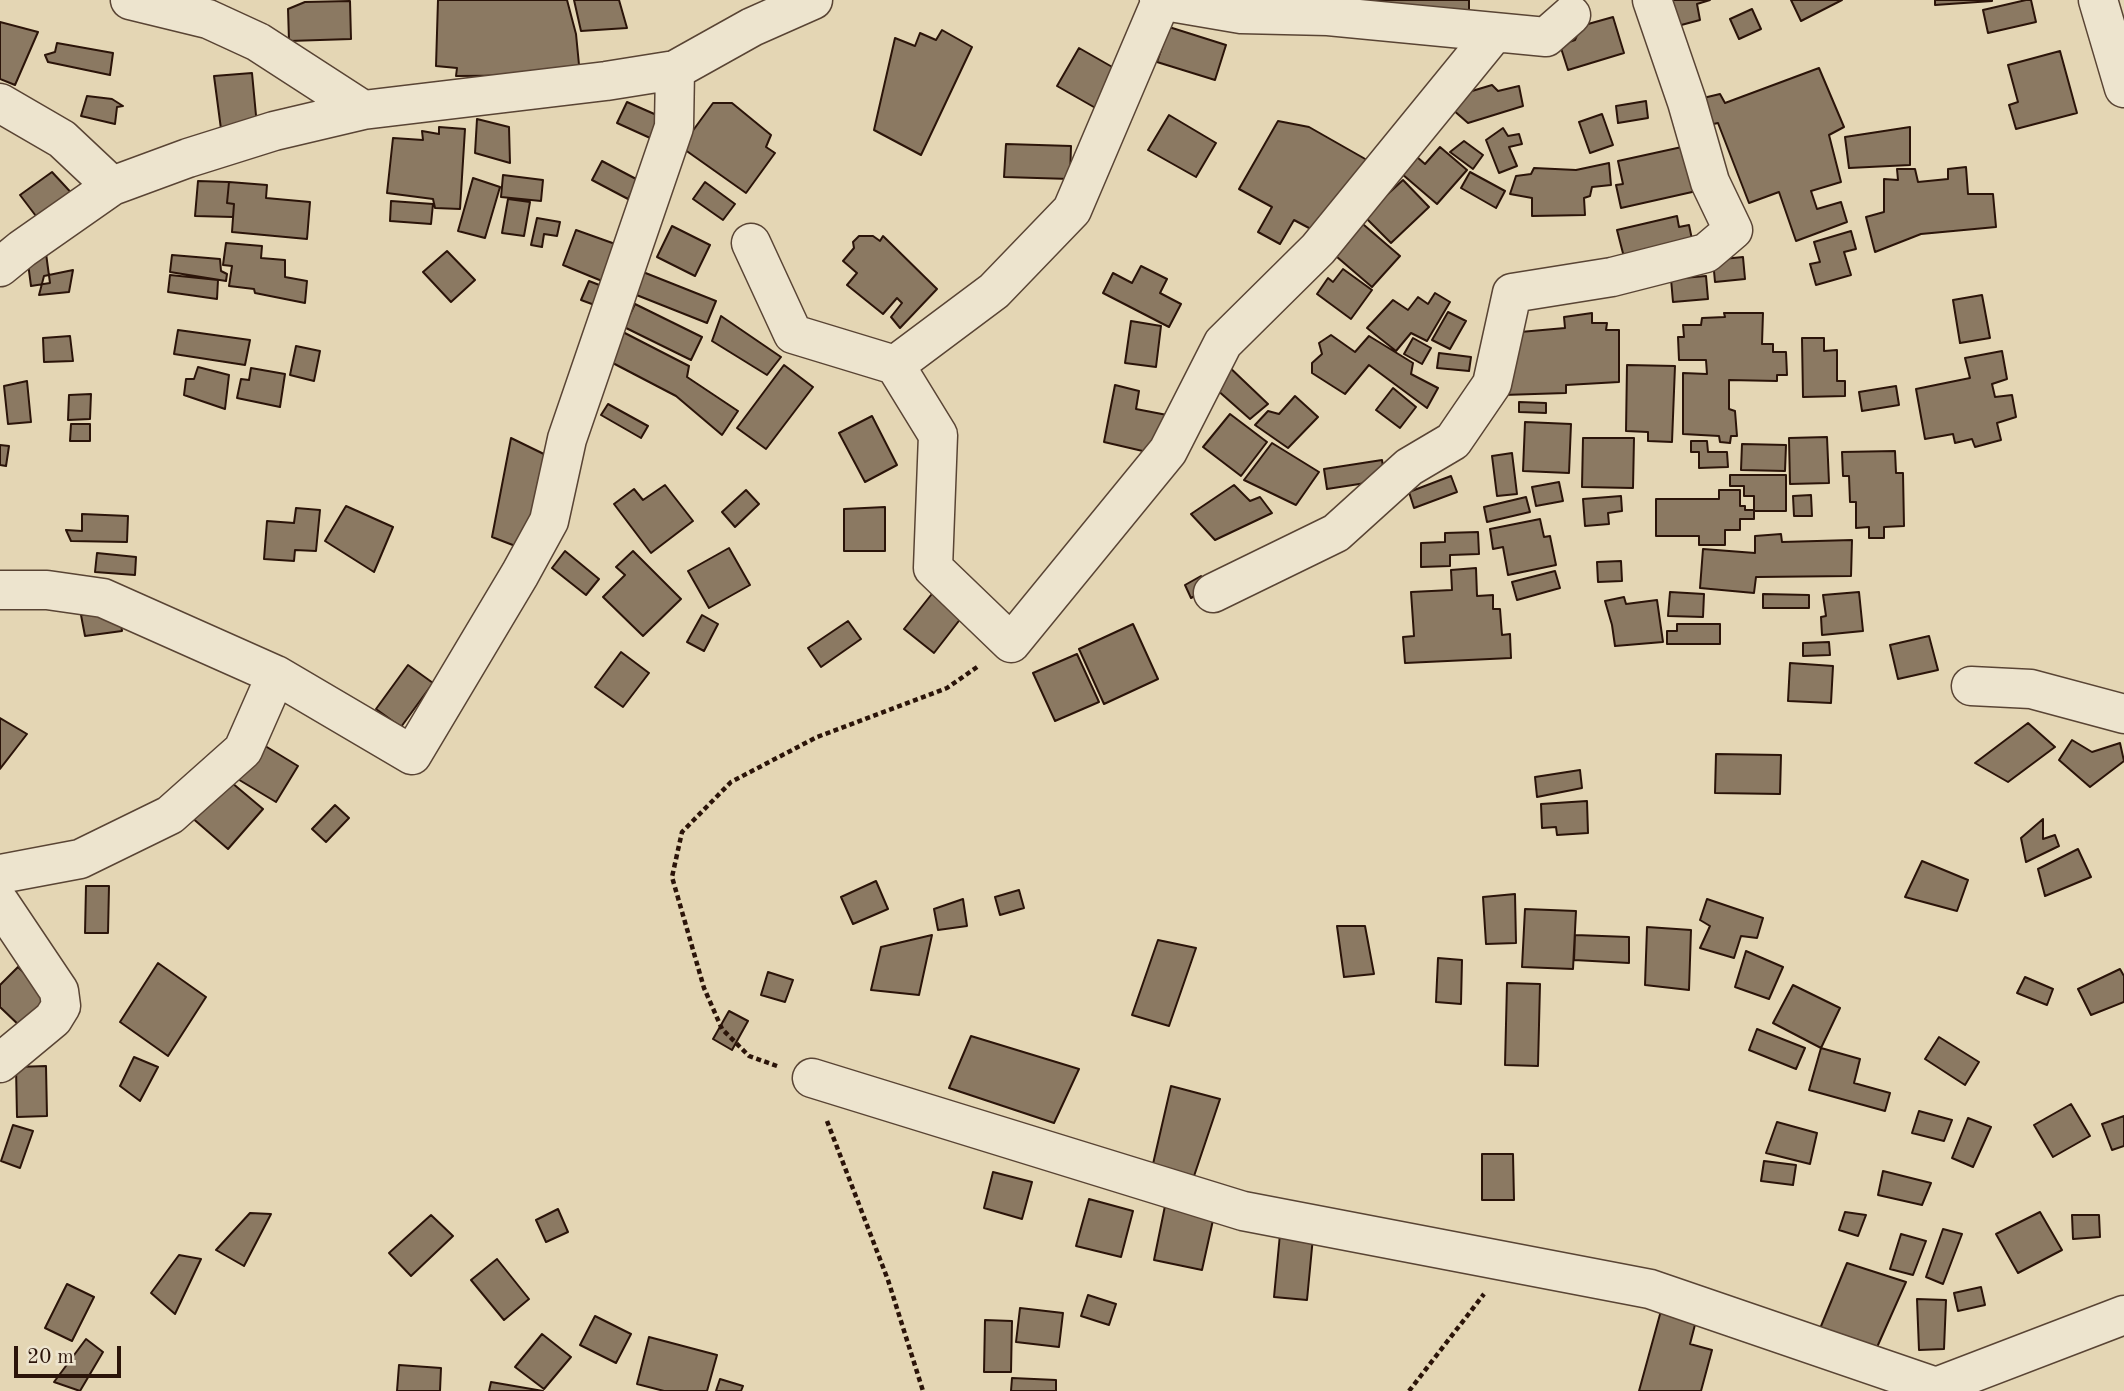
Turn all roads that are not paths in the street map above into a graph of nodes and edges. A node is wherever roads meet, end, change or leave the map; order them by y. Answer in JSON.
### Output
{"nodes":[{"id":1,"x":130,"y":0,"type":"edge"},
{"id":2,"x":813,"y":0,"type":"edge"},
{"id":3,"x":1160,"y":0,"type":"edge"},
{"id":4,"x":1652,"y":0,"type":"edge"},
{"id":5,"x":2098,"y":0,"type":"edge"},
{"id":6,"x":747,"y":14,"type":"edge"},
{"id":7,"x":1571,"y":15,"type":"dead end"},
{"id":8,"x":1495,"y":32,"type":"junction"},
{"id":9,"x":675,"y":71,"type":"junction"},
{"id":10,"x":2124,"y":88,"type":"edge"},
{"id":11,"x":0,"y":103,"type":"edge"},
{"id":12,"x":363,"y":110,"type":"junction"},
{"id":13,"x":112,"y":186,"type":"junction"},
{"id":14,"x":751,"y":243,"type":"dead end"},
{"id":15,"x":0,"y":267,"type":"edge"},
{"id":16,"x":895,"y":365,"type":"junction"},
{"id":17,"x":0,"y":590,"type":"edge"},
{"id":18,"x":1213,"y":593,"type":"dead end"},
{"id":19,"x":276,"y":675,"type":"junction"},
{"id":20,"x":1971,"y":686,"type":"dead end"},
{"id":21,"x":2124,"y":714,"type":"edge"},
{"id":22,"x":0,"y":874,"type":"edge"},
{"id":23,"x":0,"y":903,"type":"edge"},
{"id":24,"x":0,"y":1063,"type":"edge"},
{"id":25,"x":811,"y":1078,"type":"road end"},
{"id":26,"x":2124,"y":1315,"type":"edge"}],
"edges":[{"from":1,"to":12,"type":"street"},
{"from":2,"to":6,"type":"street"},
{"from":3,"to":8,"type":"street"},
{"from":3,"to":16,"type":"street"},
{"from":4,"to":18,"type":"street"},
{"from":5,"to":10,"type":"street"},
{"from":6,"to":9,"type":"street"},
{"from":7,"to":8,"type":"street"},
{"from":8,"to":16,"type":"street"},
{"from":9,"to":12,"type":"street"},
{"from":9,"to":19,"type":"street"},
{"from":11,"to":13,"type":"street"},
{"from":12,"to":13,"type":"street"},
{"from":13,"to":15,"type":"street"},
{"from":14,"to":16,"type":"street"},
{"from":17,"to":19,"type":"street"},
{"from":19,"to":22,"type":"street"},
{"from":20,"to":21,"type":"street"},
{"from":23,"to":24,"type":"street"},
{"from":25,"to":26,"type":"street"}]}
